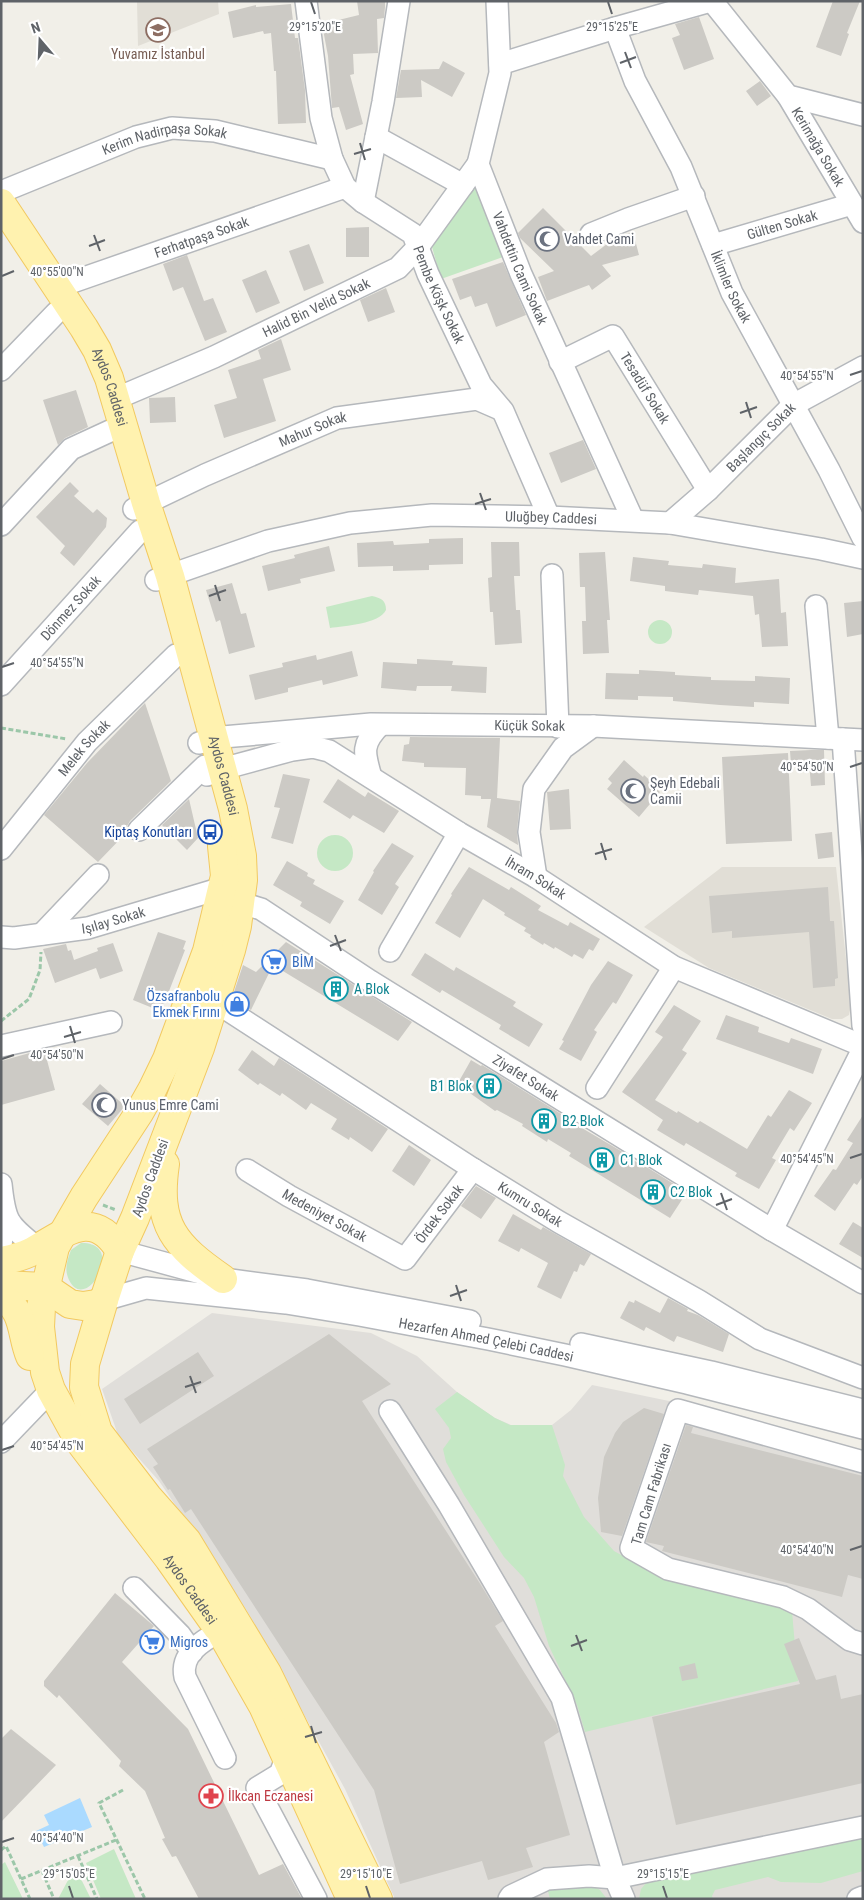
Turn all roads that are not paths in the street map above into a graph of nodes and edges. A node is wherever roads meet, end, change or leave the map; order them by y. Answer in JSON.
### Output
{"nodes":[{"id":1,"x":306,"y":1,"type":"edge"},
{"id":2,"x":399,"y":1,"type":"edge"},
{"id":3,"x":497,"y":1,"type":"edge"},
{"id":4,"x":711,"y":1,"type":"edge"},
{"id":5,"x":615,"y":28,"type":"junction"},
{"id":6,"x":500,"y":64,"type":"junction"},
{"id":7,"x":788,"y":96,"type":"junction"},
{"id":8,"x":863,"y":115,"type":"edge"},
{"id":9,"x":376,"y":137,"type":"junction"},
{"id":10,"x":332,"y":159,"type":"junction"},
{"id":11,"x":478,"y":164,"type":"junction"},
{"id":12,"x":463,"y":185,"type":"junction"},
{"id":13,"x":345,"y":187,"type":"junction"},
{"id":14,"x":1,"y":192,"type":"edge"},
{"id":15,"x":694,"y":196,"type":"junction"},
{"id":16,"x":363,"y":202,"type":"junction"},
{"id":17,"x":1,"y":203,"type":"edge"},
{"id":18,"x":857,"y":213,"type":"edge"},
{"id":19,"x":591,"y":234,"type":"dead end"},
{"id":20,"x":1,"y":237,"type":"edge"},
{"id":21,"x":713,"y":245,"type":"junction"},
{"id":22,"x":418,"y":247,"type":"junction"},
{"id":23,"x":61,"y":301,"type":"junction"},
{"id":24,"x":560,"y":362,"type":"junction"},
{"id":25,"x":863,"y":367,"type":"edge"},
{"id":26,"x":1,"y":370,"type":"edge"},
{"id":27,"x":115,"y":399,"type":"junction"},
{"id":28,"x":793,"y":405,"type":"junction"},
{"id":29,"x":503,"y":411,"type":"junction"},
{"id":30,"x":110,"y":431,"type":"junction"},
{"id":31,"x":708,"y":490,"type":"junction"},
{"id":32,"x":140,"y":515,"type":"junction"},
{"id":33,"x":549,"y":517,"type":"junction"},
{"id":34,"x":633,"y":520,"type":"junction"},
{"id":35,"x":670,"y":523,"type":"junction"},
{"id":36,"x":1,"y":525,"type":"edge"},
{"id":37,"x":863,"y":538,"type":"edge"},
{"id":38,"x":863,"y":558,"type":"edge"},
{"id":39,"x":552,"y":575,"type":"dead end"},
{"id":40,"x":163,"y":578,"type":"junction"},
{"id":41,"x":816,"y":606,"type":"dead end"},
{"id":42,"x":176,"y":655,"type":"junction"},
{"id":43,"x":1,"y":685,"type":"edge"},
{"id":44,"x":380,"y":724,"type":"junction"},
{"id":45,"x":593,"y":726,"type":"junction"},
{"id":46,"x":558,"y":727,"type":"junction"},
{"id":47,"x":845,"y":739,"type":"edge"},
{"id":48,"x":209,"y":758,"type":"junction"},
{"id":49,"x":371,"y":777,"type":"junction"},
{"id":50,"x":139,"y":830,"type":"dead end"},
{"id":51,"x":459,"y":833,"type":"junction"},
{"id":52,"x":1,"y":849,"type":"edge"},
{"id":53,"x":98,"y":875,"type":"dead end"},
{"id":54,"x":536,"y":877,"type":"junction"},
{"id":55,"x":232,"y":895,"type":"junction"},
{"id":56,"x":42,"y":934,"type":"junction"},
{"id":57,"x":1,"y":937,"type":"edge"},
{"id":58,"x":390,"y":951,"type":"dead end"},
{"id":59,"x":674,"y":968,"type":"junction"},
{"id":60,"x":214,"y":1001,"type":"junction"},
{"id":61,"x":111,"y":1022,"type":"dead end"},
{"id":62,"x":863,"y":1026,"type":"edge"},
{"id":63,"x":1,"y":1046,"type":"edge"},
{"id":64,"x":863,"y":1048,"type":"edge"},
{"id":65,"x":597,"y":1088,"type":"dead end"},
{"id":66,"x":170,"y":1122,"type":"junction"},
{"id":67,"x":473,"y":1169,"type":"junction"},
{"id":68,"x":247,"y":1170,"type":"dead end"},
{"id":69,"x":1,"y":1184,"type":"edge"},
{"id":70,"x":4,"y":1211,"type":"junction"},
{"id":71,"x":772,"y":1230,"type":"junction"},
{"id":72,"x":64,"y":1232,"type":"junction"},
{"id":73,"x":1,"y":1247,"type":"edge"},
{"id":74,"x":37,"y":1248,"type":"junction"},
{"id":75,"x":120,"y":1251,"type":"junction"},
{"id":76,"x":405,"y":1259,"type":"joint"},
{"id":77,"x":1,"y":1262,"type":"edge"},
{"id":78,"x":223,"y":1279,"type":"junction"},
{"id":79,"x":863,"y":1283,"type":"edge"},
{"id":80,"x":45,"y":1287,"type":"junction"},
{"id":81,"x":2,"y":1292,"type":"edge"},
{"id":82,"x":104,"y":1300,"type":"junction"},
{"id":83,"x":863,"y":1378,"type":"edge"},
{"id":84,"x":51,"y":1390,"type":"junction"},
{"id":85,"x":863,"y":1410,"type":"edge"},
{"id":86,"x":390,"y":1411,"type":"dead end"},
{"id":87,"x":863,"y":1428,"type":"edge"},
{"id":88,"x":1,"y":1442,"type":"edge"},
{"id":89,"x":863,"y":1462,"type":"edge"},
{"id":90,"x":134,"y":1588,"type":"dead end"},
{"id":91,"x":220,"y":1631,"type":"junction"},
{"id":92,"x":863,"y":1644,"type":"edge"},
{"id":93,"x":192,"y":1652,"type":"junction"},
{"id":94,"x":287,"y":1756,"type":"junction"},
{"id":95,"x":224,"y":1758,"type":"dead end"},
{"id":96,"x":863,"y":1828,"type":"edge"},
{"id":97,"x":615,"y":1878,"type":"junction"},
{"id":98,"x":863,"y":1897,"type":"edge"},
{"id":99,"x":316,"y":1899,"type":"edge"},
{"id":100,"x":351,"y":1899,"type":"edge"},
{"id":101,"x":378,"y":1899,"type":"edge"},
{"id":102,"x":509,"y":1899,"type":"edge"},
{"id":103,"x":624,"y":1899,"type":"edge"},
{"id":104,"x":858,"y":1899,"type":"edge"}],
"edges":[{"from":1,"to":10,"type":"street","name":"Pembe Köşk Sokak"},
{"from":2,"to":9,"type":"street"},
{"from":3,"to":6,"type":"street"},
{"from":4,"to":5,"type":"street"},
{"from":4,"to":7,"type":"street","name":"Kerimağa Sokak"},
{"from":5,"to":6,"type":"street"},
{"from":5,"to":15,"type":"street","name":"İklimler Sokak"},
{"from":6,"to":11,"type":"street"},
{"from":7,"to":8,"type":"street"},
{"from":7,"to":18,"type":"street","name":"Kerimağa Sokak"},
{"from":9,"to":12,"type":"street"},
{"from":9,"to":16,"type":"street"},
{"from":10,"to":13,"type":"street","name":"Pembe Köşk Sokak"},
{"from":10,"to":14,"type":"street","name":"Kerim Nadirpaşa Sokak"},
{"from":11,"to":12,"type":"street","name":"Halid Bin Velid Sokak"},
{"from":11,"to":24,"type":"street","name":"Vahdettin Cami Sokak"},
{"from":12,"to":22,"type":"street","name":"Halid Bin Velid Sokak"},
{"from":13,"to":16,"type":"street","name":"Pembe Köşk Sokak"},
{"from":13,"to":23,"type":"street","name":"Ferhatpaşa Sokak"},
{"from":15,"to":19,"type":"street"},
{"from":15,"to":21,"type":"street","name":"İklimler Sokak"},
{"from":16,"to":22,"type":"street","name":"Pembe Köşk Sokak"},
{"from":17,"to":23,"type":"main road","name":"Aydos Caddesi"},
{"from":18,"to":21,"type":"street","name":"Gülten Sokak"},
{"from":20,"to":23,"type":"main road","name":"Aydos Caddesi"},
{"from":21,"to":28,"type":"street","name":"İklimler Sokak"},
{"from":22,"to":27,"type":"street","name":"Halid Bin Velid Sokak"},
{"from":22,"to":29,"type":"street","name":"Pembe Köşk Sokak"},
{"from":23,"to":26,"type":"street"},
{"from":23,"to":27,"type":"main road","name":"Aydos Caddesi"},
{"from":23,"to":30,"type":"main road","name":"Aydos Caddesi"},
{"from":24,"to":31,"type":"street","name":"Tesadüf Sokak"},
{"from":24,"to":34,"type":"street","name":"Vahdettin Cami Sokak"},
{"from":25,"to":28,"type":"street","name":"Başlangıç Sokak"},
{"from":27,"to":32,"type":"main road","name":"Aydos Caddesi"},
{"from":28,"to":31,"type":"street","name":"Başlangıç Sokak"},
{"from":28,"to":37,"type":"street","name":"İklimler Sokak"},
{"from":29,"to":32,"type":"street","name":"Mahur Sokak"},
{"from":29,"to":33,"type":"street","name":"Pembe Köşk Sokak"},
{"from":30,"to":32,"type":"main road","name":"Aydos Caddesi"},
{"from":30,"to":36,"type":"street"},
{"from":31,"to":35,"type":"street","name":"Başlangıç Sokak"},
{"from":32,"to":40,"type":"main road","name":"Aydos Caddesi"},
{"from":32,"to":43,"type":"street","name":"Dönmez Sokak"},
{"from":33,"to":34,"type":"street","name":"Uluğbey Caddesi"},
{"from":33,"to":40,"type":"street","name":"Uluğbey Caddesi"},
{"from":34,"to":35,"type":"street","name":"Uluğbey Caddesi"},
{"from":35,"to":38,"type":"street","name":"Uluğbey Caddesi"},
{"from":39,"to":46,"type":"street"},
{"from":40,"to":42,"type":"main road","name":"Aydos Caddesi"},
{"from":40,"to":48,"type":"main road","name":"Aydos Caddesi"},
{"from":41,"to":47,"type":"street"},
{"from":42,"to":48,"type":"main road","name":"Aydos Caddesi"},
{"from":42,"to":52,"type":"street","name":"Melek Sokak"},
{"from":44,"to":46,"type":"street","name":"Küçük Sokak"},
{"from":44,"to":48,"type":"street","name":"Küçük Sokak"},
{"from":44,"to":49,"type":"street"},
{"from":45,"to":46,"type":"street","name":"Küçük Sokak"},
{"from":45,"to":47,"type":"street","name":"Küçük Sokak"},
{"from":45,"to":54,"type":"street"},
{"from":47,"to":62,"type":"street"},
{"from":48,"to":49,"type":"street","name":"İhram Sokak"},
{"from":48,"to":50,"type":"street"},
{"from":48,"to":55,"type":"main road","name":"Aydos Caddesi"},
{"from":49,"to":51,"type":"street","name":"İhram Sokak"},
{"from":51,"to":54,"type":"street","name":"İhram Sokak"},
{"from":51,"to":58,"type":"street"},
{"from":53,"to":56,"type":"street"},
{"from":54,"to":59,"type":"street","name":"İhram Sokak"},
{"from":55,"to":56,"type":"street","name":"Işılay Sokak"},
{"from":55,"to":60,"type":"main road","name":"Aydos Caddesi"},
{"from":55,"to":71,"type":"street","name":"Ziyafet Sokak"},
{"from":55,"to":72,"type":"main road","name":"Aydos Caddesi"},
{"from":56,"to":57,"type":"street","name":"Işılay Sokak"},
{"from":59,"to":64,"type":"street","name":"İhram Sokak"},
{"from":59,"to":65,"type":"street"},
{"from":60,"to":66,"type":"main road","name":"Aydos Caddesi"},
{"from":60,"to":67,"type":"street","name":"Kumru Sokak"},
{"from":61,"to":63,"type":"street"},
{"from":64,"to":71,"type":"street"},
{"from":66,"to":75,"type":"main road","name":"Aydos Caddesi"},
{"from":66,"to":78,"type":"main road"},
{"from":67,"to":76,"type":"street","name":"Ördek Sokak"},
{"from":67,"to":83,"type":"street","name":"Kumru Sokak"},
{"from":68,"to":76,"type":"street","name":"Medeniyet Sokak"},
{"from":69,"to":70,"type":"street"},
{"from":70,"to":73,"type":"street"},
{"from":70,"to":74,"type":"street"},
{"from":71,"to":79,"type":"street","name":"Ziyafet Sokak"},
{"from":72,"to":74,"type":"main road"},
{"from":72,"to":75,"type":"main road"},
{"from":72,"to":80,"type":"main road"},
{"from":74,"to":77,"type":"main road"},
{"from":75,"to":78,"type":"street","name":"Hezarfen Ahmed Çelebi Caddesi"},
{"from":75,"to":82,"type":"main road"},
{"from":78,"to":85,"type":"street","name":"Hezarfen Ahmed Çelebi Caddesi"},
{"from":80,"to":81,"type":"main road"},
{"from":80,"to":82,"type":"main road"},
{"from":80,"to":84,"type":"main road","name":"Aydos Caddesi"},
{"from":81,"to":84,"type":"main road"},
{"from":82,"to":87,"type":"street","name":"Hezarfen Ahmed Çelebi Caddesi"},
{"from":82,"to":101,"type":"main road","name":"Aydos Caddesi"},
{"from":84,"to":88,"type":"street"},
{"from":84,"to":91,"type":"main road","name":"Aydos Caddesi"},
{"from":86,"to":97,"type":"street"},
{"from":89,"to":92,"type":"street","name":"Tam Cam Fabrikası"},
{"from":90,"to":93,"type":"street"},
{"from":91,"to":93,"type":"street"},
{"from":91,"to":94,"type":"main road","name":"Aydos Caddesi"},
{"from":93,"to":95,"type":"street"},
{"from":94,"to":99,"type":"street"},
{"from":94,"to":100,"type":"main road","name":"Aydos Caddesi"},
{"from":96,"to":97,"type":"street"},
{"from":97,"to":102,"type":"street"},
{"from":97,"to":103,"type":"street"},
{"from":98,"to":104,"type":"street"}]}
